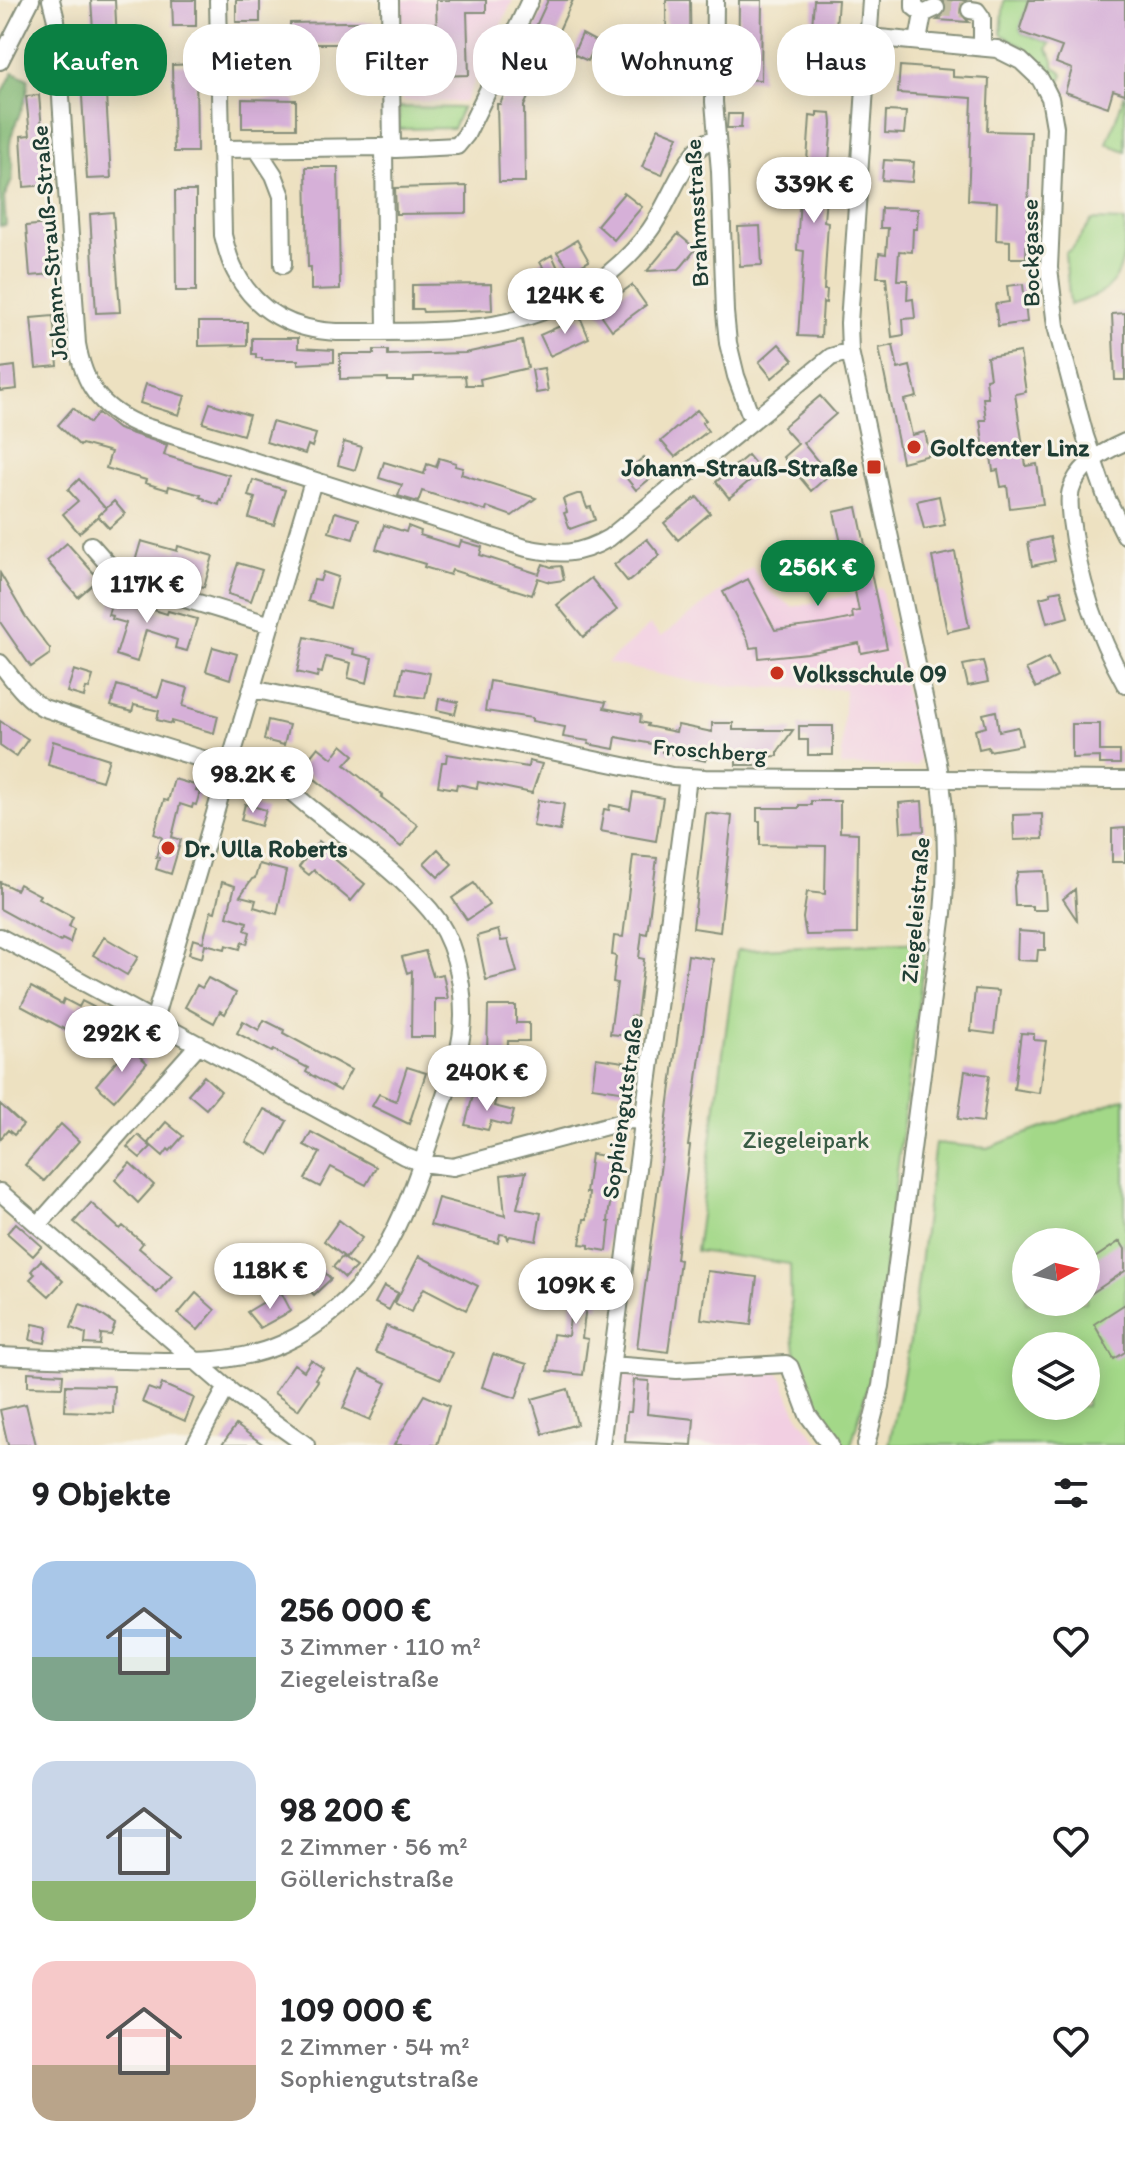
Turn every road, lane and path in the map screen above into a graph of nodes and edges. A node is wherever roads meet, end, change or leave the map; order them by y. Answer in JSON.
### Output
{"nodes":[{"id":1,"x":31,"y":0,"type":"edge"},
{"id":2,"x":51,"y":0,"type":"edge"},
{"id":3,"x":218,"y":0,"type":"edge"},
{"id":4,"x":390,"y":0,"type":"edge"},
{"id":5,"x":530,"y":0,"type":"edge"},
{"id":6,"x":715,"y":0,"type":"edge"},
{"id":7,"x":871,"y":0,"type":"edge"},
{"id":8,"x":924,"y":7,"type":"edge"},
{"id":9,"x":970,"y":10,"type":"dead end"},
{"id":10,"x":869,"y":24,"type":"edge"},
{"id":11,"x":895,"y":39,"type":"edge"},
{"id":12,"x":918,"y":41,"type":"junction"},
{"id":13,"x":982,"y":47,"type":"junction"},
{"id":14,"x":0,"y":61,"type":"edge"},
{"id":15,"x":864,"y":96,"type":"edge"},
{"id":16,"x":717,"y":139,"type":"junction"},
{"id":17,"x":388,"y":148,"type":"junction"},
{"id":18,"x":221,"y":149,"type":"junction"},
{"id":19,"x":257,"y":149,"type":"junction"},
{"id":20,"x":283,"y":265,"type":"dead end"},
{"id":21,"x":386,"y":332,"type":"junction"},
{"id":22,"x":850,"y":351,"type":"junction"},
{"id":23,"x":754,"y":419,"type":"junction"},
{"id":24,"x":1125,"y":442,"type":"edge"},
{"id":25,"x":1093,"y":460,"type":"junction"},
{"id":26,"x":313,"y":481,"type":"junction"},
{"id":27,"x":1125,"y":535,"type":"edge"},
{"id":28,"x":91,"y":545,"type":"dead end"},
{"id":29,"x":271,"y":625,"type":"junction"},
{"id":30,"x":0,"y":663,"type":"edge"},
{"id":31,"x":1125,"y":684,"type":"edge"},
{"id":32,"x":252,"y":689,"type":"junction"},
{"id":33,"x":229,"y":765,"type":"junction"},
{"id":34,"x":688,"y":777,"type":"junction"},
{"id":35,"x":941,"y":779,"type":"junction"},
{"id":36,"x":1125,"y":780,"type":"edge"},
{"id":37,"x":0,"y":937,"type":"edge"},
{"id":38,"x":154,"y":1020,"type":"junction"},
{"id":39,"x":199,"y":1044,"type":"junction"},
{"id":40,"x":644,"y":1121,"type":"junction"},
{"id":41,"x":422,"y":1163,"type":"junction"},
{"id":42,"x":0,"y":1192,"type":"edge"},
{"id":43,"x":38,"y":1225,"type":"junction"},
{"id":44,"x":0,"y":1356,"type":"edge"},
{"id":45,"x":197,"y":1362,"type":"junction"},
{"id":46,"x":611,"y":1365,"type":"junction"},
{"id":47,"x":227,"y":1387,"type":"junction"},
{"id":48,"x":195,"y":1445,"type":"edge"},
{"id":49,"x":306,"y":1445,"type":"edge"},
{"id":50,"x":601,"y":1445,"type":"edge"},
{"id":51,"x":830,"y":1445,"type":"edge"},
{"id":52,"x":866,"y":1445,"type":"edge"}],
"edges":[{"from":1,"to":14,"type":"street"},
{"from":2,"to":26,"type":"street","name":"Johann-Strauß-Straße"},
{"from":3,"to":18,"type":"street"},
{"from":4,"to":17,"type":"street"},
{"from":5,"to":17,"type":"street"},
{"from":6,"to":16,"type":"street","name":"Brahmsstraße"},
{"from":7,"to":10,"type":"street","name":"Ziegeleistraße"},
{"from":8,"to":12,"type":"street"},
{"from":9,"to":13,"type":"street"},
{"from":11,"to":12,"type":"street","name":"Bockgasse"},
{"from":12,"to":13,"type":"street","name":"Bockgasse"},
{"from":13,"to":25,"type":"street","name":"Bockgasse"},
{"from":15,"to":22,"type":"street","name":"Ziegeleistraße"},
{"from":16,"to":21,"type":"street"},
{"from":16,"to":23,"type":"street","name":"Brahmsstraße"},
{"from":17,"to":19,"type":"street"},
{"from":17,"to":21,"type":"street"},
{"from":18,"to":19,"type":"street"},
{"from":18,"to":21,"type":"street"},
{"from":19,"to":20,"type":"street"},
{"from":22,"to":23,"type":"street","name":"Johann-Strauß-Straße"},
{"from":22,"to":35,"type":"street","name":"Ziegeleistraße"},
{"from":23,"to":26,"type":"street","name":"Johann-Strauß-Straße"},
{"from":24,"to":25,"type":"street"},
{"from":25,"to":27,"type":"street","name":"Bockgasse"},
{"from":25,"to":31,"type":"street"},
{"from":26,"to":29,"type":"street"},
{"from":28,"to":29,"type":"street"},
{"from":29,"to":32,"type":"street"},
{"from":30,"to":33,"type":"street"},
{"from":32,"to":33,"type":"street"},
{"from":32,"to":34,"type":"street","name":"Froschberg"},
{"from":33,"to":38,"type":"street"},
{"from":33,"to":41,"type":"street"},
{"from":34,"to":35,"type":"street","name":"Froschberg"},
{"from":34,"to":40,"type":"street","name":"Sophiengutstraße"},
{"from":35,"to":36,"type":"street","name":"Froschberg"},
{"from":35,"to":52,"type":"street","name":"Ziegeleistraße"},
{"from":37,"to":38,"type":"street"},
{"from":38,"to":39,"type":"street"},
{"from":39,"to":41,"type":"street"},
{"from":39,"to":43,"type":"street"},
{"from":40,"to":41,"type":"street"},
{"from":40,"to":46,"type":"street","name":"Sophiengutstraße"},
{"from":41,"to":45,"type":"street"},
{"from":42,"to":43,"type":"street"},
{"from":43,"to":45,"type":"street"},
{"from":44,"to":45,"type":"street"},
{"from":45,"to":47,"type":"street"},
{"from":46,"to":50,"type":"street","name":"Sophiengutstraße"},
{"from":46,"to":51,"type":"street"},
{"from":47,"to":48,"type":"street"},
{"from":47,"to":49,"type":"street"}]}
